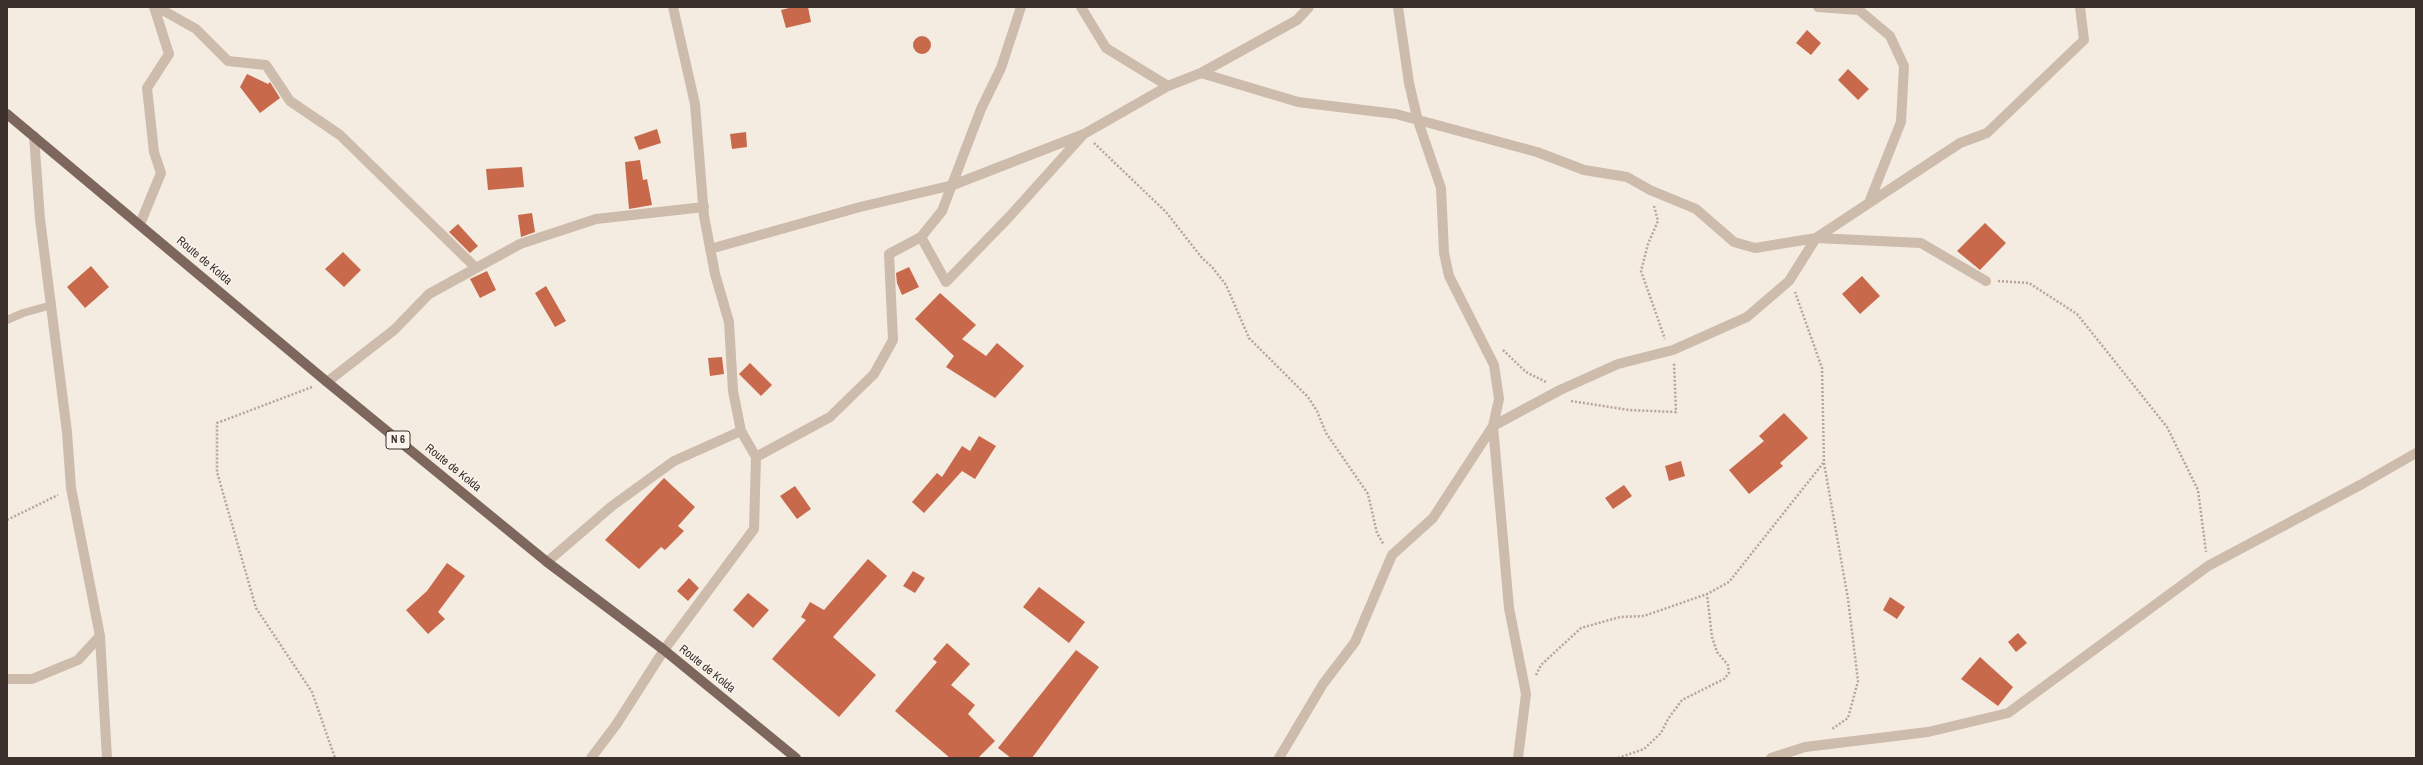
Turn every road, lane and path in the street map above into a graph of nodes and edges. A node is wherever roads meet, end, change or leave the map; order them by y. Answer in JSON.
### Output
{"nodes":[{"id":1,"x":154,"y":7,"type":"edge"},
{"id":2,"x":157,"y":7,"type":"edge"},
{"id":3,"x":673,"y":7,"type":"edge"},
{"id":4,"x":1020,"y":7,"type":"edge"},
{"id":5,"x":1081,"y":7,"type":"edge"},
{"id":6,"x":1309,"y":7,"type":"edge"},
{"id":7,"x":1398,"y":7,"type":"edge"},
{"id":8,"x":1818,"y":7,"type":"edge"},
{"id":9,"x":2080,"y":7,"type":"edge"},
{"id":10,"x":1201,"y":73,"type":"junction"},
{"id":11,"x":1168,"y":86,"type":"junction"},
{"id":12,"x":7,"y":114,"type":"edge"},
{"id":13,"x":1418,"y":120,"type":"junction"},
{"id":14,"x":1084,"y":134,"type":"junction"},
{"id":15,"x":34,"y":136,"type":"junction"},
{"id":16,"x":953,"y":185,"type":"junction"},
{"id":17,"x":1650,"y":190,"type":"junction"},
{"id":18,"x":1870,"y":200,"type":"junction"},
{"id":19,"x":704,"y":208,"type":"junction"},
{"id":20,"x":140,"y":224,"type":"junction"},
{"id":21,"x":921,"y":237,"type":"junction"},
{"id":22,"x":1816,"y":238,"type":"junction"},
{"id":23,"x":710,"y":249,"type":"junction"},
{"id":24,"x":475,"y":267,"type":"junction"},
{"id":25,"x":1789,"y":281,"type":"junction"},
{"id":26,"x":1986,"y":281,"type":"joint"},
{"id":27,"x":52,"y":305,"type":"junction"},
{"id":28,"x":7,"y":320,"type":"edge"},
{"id":29,"x":1500,"y":347,"type":"dead end"},
{"id":30,"x":1673,"y":350,"type":"junction"},
{"id":31,"x":327,"y":382,"type":"junction"},
{"id":32,"x":1560,"y":390,"type":"junction"},
{"id":33,"x":1493,"y":426,"type":"junction"},
{"id":34,"x":741,"y":430,"type":"junction"},
{"id":35,"x":2416,"y":453,"type":"edge"},
{"id":36,"x":756,"y":457,"type":"junction"},
{"id":37,"x":1824,"y":462,"type":"junction"},
{"id":38,"x":71,"y":488,"type":"junction"},
{"id":39,"x":7,"y":520,"type":"edge"},
{"id":40,"x":1392,"y":555,"type":"junction"},
{"id":41,"x":547,"y":562,"type":"junction"},
{"id":42,"x":2208,"y":566,"type":"junction"},
{"id":43,"x":1707,"y":594,"type":"junction"},
{"id":44,"x":100,"y":636,"type":"junction"},
{"id":45,"x":664,"y":650,"type":"junction"},
{"id":46,"x":7,"y":679,"type":"edge"},
{"id":47,"x":1526,"y":694,"type":"junction"},
{"id":48,"x":1830,"y":731,"type":"dead end"},
{"id":49,"x":107,"y":758,"type":"edge"},
{"id":50,"x":335,"y":758,"type":"edge"},
{"id":51,"x":591,"y":758,"type":"edge"},
{"id":52,"x":796,"y":758,"type":"edge"},
{"id":53,"x":1279,"y":758,"type":"edge"},
{"id":54,"x":1518,"y":758,"type":"edge"},
{"id":55,"x":1618,"y":758,"type":"edge"},
{"id":56,"x":1771,"y":758,"type":"edge"}],
"edges":[{"from":1,"to":20,"type":"street"},
{"from":2,"to":24,"type":"street"},
{"from":3,"to":19,"type":"street"},
{"from":4,"to":16,"type":"street"},
{"from":5,"to":11,"type":"street"},
{"from":6,"to":10,"type":"street"},
{"from":7,"to":13,"type":"street"},
{"from":8,"to":18,"type":"street"},
{"from":9,"to":18,"type":"street"},
{"from":10,"to":11,"type":"street"},
{"from":10,"to":13,"type":"street"},
{"from":11,"to":14,"type":"street"},
{"from":12,"to":15,"type":"main road","name":"Route de Kolda","number":"N 6"},
{"from":13,"to":17,"type":"street"},
{"from":13,"to":33,"type":"street"},
{"from":14,"to":16,"type":"street"},
{"from":14,"to":21,"type":"street"},
{"from":14,"to":40,"type":"path"},
{"from":15,"to":20,"type":"main road","name":"Route de Kolda","number":"N 6"},
{"from":15,"to":27,"type":"street"},
{"from":16,"to":21,"type":"street"},
{"from":16,"to":23,"type":"street"},
{"from":17,"to":22,"type":"street"},
{"from":17,"to":30,"type":"path"},
{"from":18,"to":22,"type":"street"},
{"from":19,"to":23,"type":"street"},
{"from":19,"to":24,"type":"street"},
{"from":20,"to":31,"type":"main road","name":"Route de Kolda","number":"N 6"},
{"from":21,"to":36,"type":"street"},
{"from":22,"to":25,"type":"street"},
{"from":22,"to":26,"type":"street"},
{"from":23,"to":34,"type":"street"},
{"from":24,"to":31,"type":"street"},
{"from":25,"to":30,"type":"street"},
{"from":25,"to":37,"type":"path"},
{"from":26,"to":42,"type":"path"},
{"from":27,"to":28,"type":"lane"},
{"from":27,"to":38,"type":"street"},
{"from":29,"to":32,"type":"path"},
{"from":30,"to":32,"type":"street"},
{"from":30,"to":32,"type":"path"},
{"from":31,"to":41,"type":"main road","name":"Route de Kolda","number":"N 6"},
{"from":31,"to":50,"type":"path"},
{"from":32,"to":33,"type":"street"},
{"from":33,"to":40,"type":"street"},
{"from":33,"to":47,"type":"street"},
{"from":34,"to":36,"type":"street"},
{"from":34,"to":41,"type":"street"},
{"from":35,"to":42,"type":"street"},
{"from":36,"to":45,"type":"street"},
{"from":37,"to":43,"type":"path"},
{"from":37,"to":48,"type":"path"},
{"from":38,"to":39,"type":"path"},
{"from":38,"to":44,"type":"street"},
{"from":40,"to":53,"type":"street"},
{"from":41,"to":45,"type":"main road","name":"Route de Kolda","number":"N 6"},
{"from":42,"to":56,"type":"street"},
{"from":43,"to":47,"type":"path"},
{"from":43,"to":55,"type":"path"},
{"from":44,"to":46,"type":"street"},
{"from":44,"to":49,"type":"street"},
{"from":45,"to":51,"type":"street"},
{"from":45,"to":52,"type":"main road","name":"Route de Kolda","number":"N 6"},
{"from":47,"to":54,"type":"street"}]}
